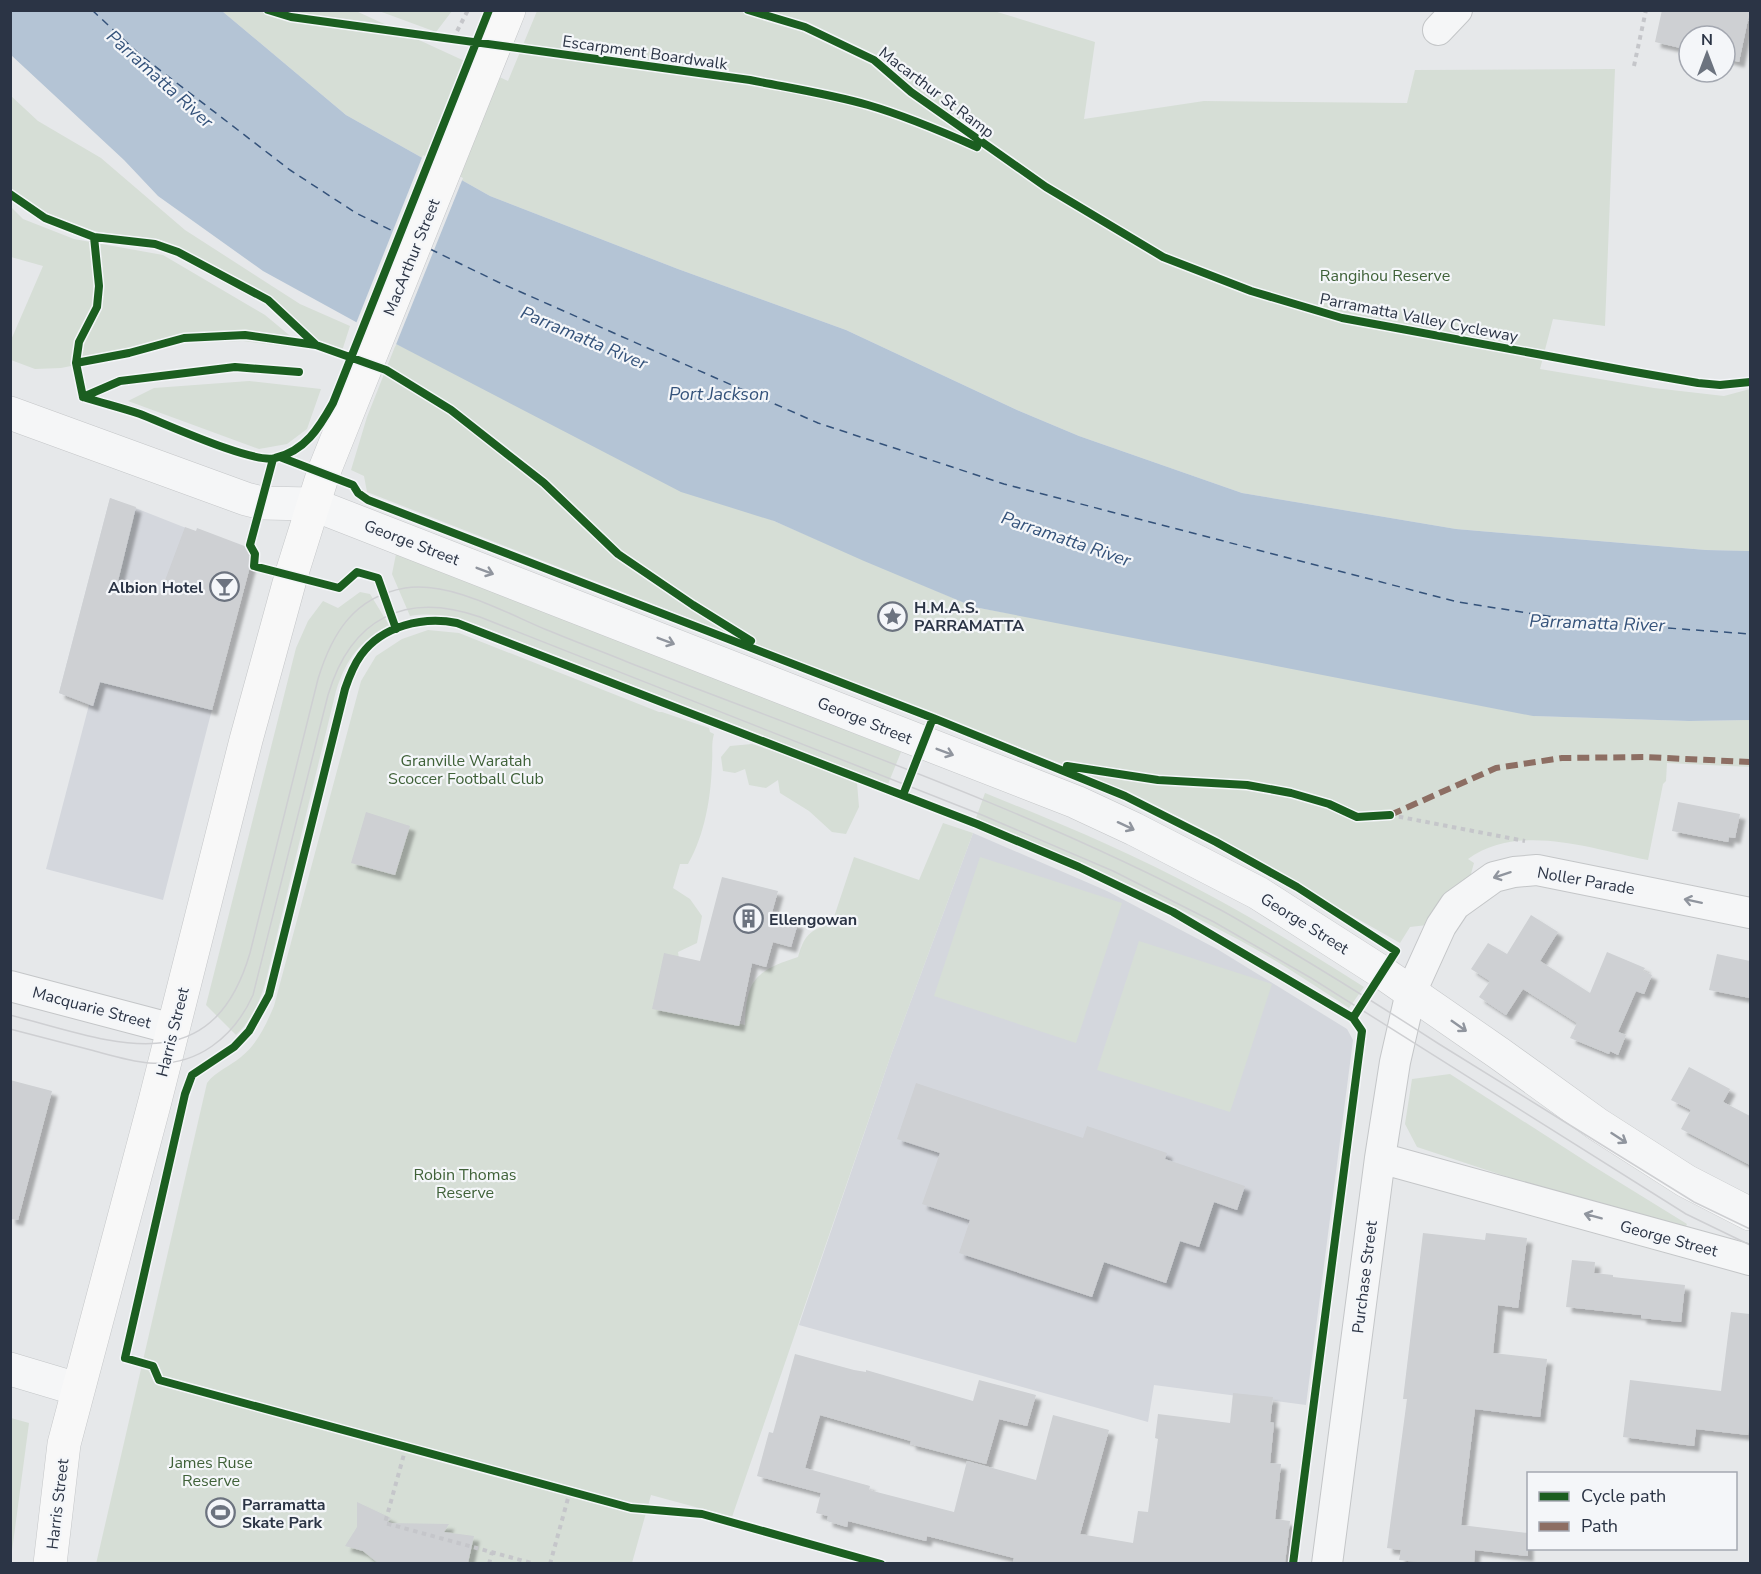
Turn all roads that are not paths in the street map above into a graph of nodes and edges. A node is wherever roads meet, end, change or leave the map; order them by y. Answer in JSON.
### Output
{"nodes":[{"id":1,"x":509,"y":10,"type":"edge"},
{"id":2,"x":10,"y":413,"type":"edge"},
{"id":3,"x":312,"y":504,"type":"junction"},
{"id":4,"x":1750,"y":913,"type":"edge"},
{"id":5,"x":10,"y":986,"type":"edge"},
{"id":6,"x":1411,"y":992,"type":"junction"},
{"id":7,"x":173,"y":1029,"type":"junction"},
{"id":8,"x":1380,"y":1158,"type":"junction"},
{"id":9,"x":1750,"y":1214,"type":"edge"},
{"id":10,"x":1750,"y":1260,"type":"edge"},
{"id":11,"x":10,"y":1369,"type":"edge"},
{"id":12,"x":77,"y":1389,"type":"junction"},
{"id":13,"x":50,"y":1563,"type":"edge"},
{"id":14,"x":1327,"y":1563,"type":"edge"}],
"edges":[{"from":1,"to":3,"type":"main road","name":"MacArthur Street"},
{"from":2,"to":3,"type":"street","name":"George Street"},
{"from":3,"to":6,"type":"street","name":"George Street","one_way":true},
{"from":3,"to":7,"type":"main road","name":"Harris Street"},
{"from":4,"to":6,"type":"street","name":"Noller Parade","one_way":true},
{"from":5,"to":7,"type":"street","name":"Macquarie Street"},
{"from":6,"to":8,"type":"street","name":"Purchase Street"},
{"from":6,"to":9,"type":"street","name":"George Street","one_way":true},
{"from":7,"to":12,"type":"main road","name":"Harris Street"},
{"from":10,"to":8,"type":"street","name":"George Street","one_way":true},
{"from":8,"to":14,"type":"street","name":"Purchase Street"},
{"from":11,"to":12,"type":"street"},
{"from":12,"to":13,"type":"main road","name":"Harris Street"}]}
